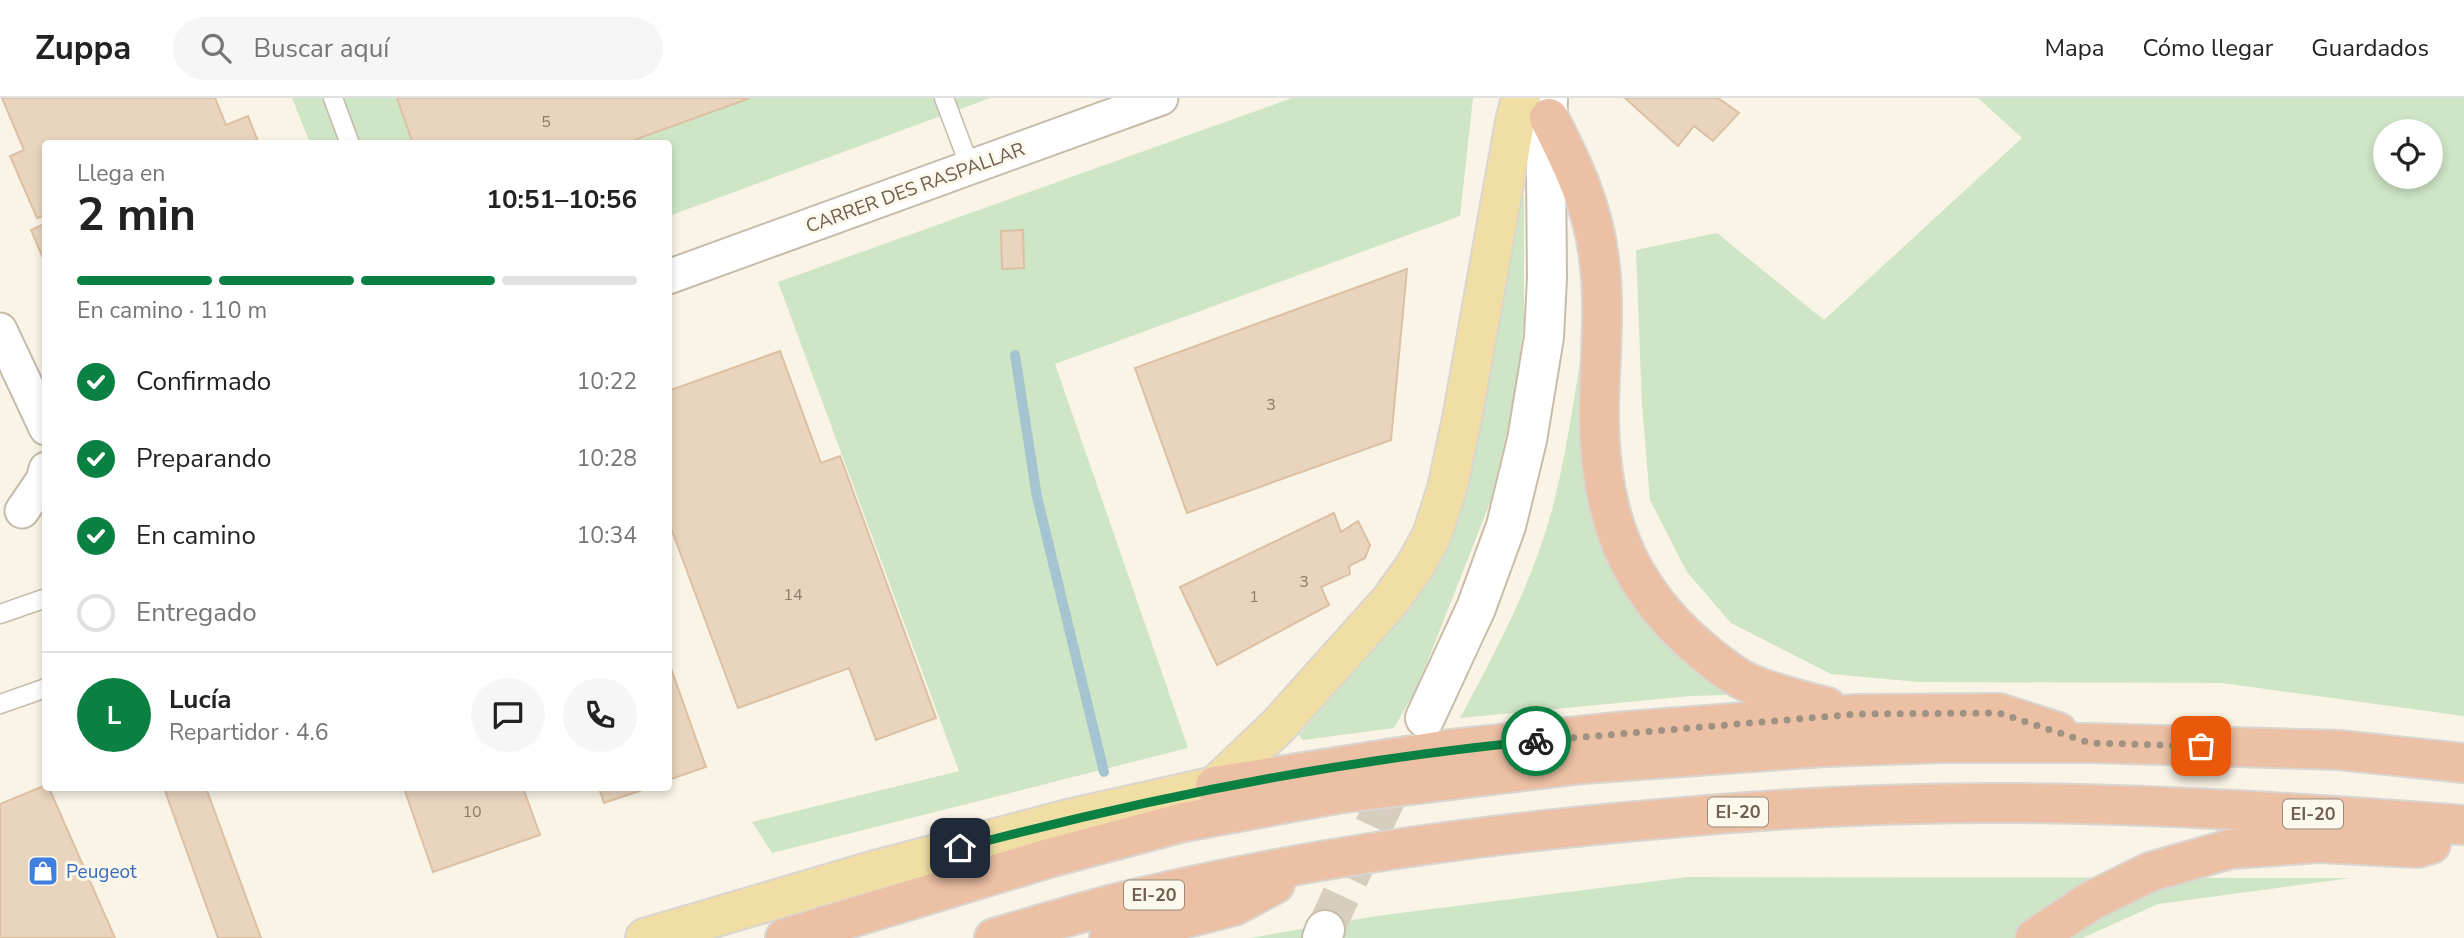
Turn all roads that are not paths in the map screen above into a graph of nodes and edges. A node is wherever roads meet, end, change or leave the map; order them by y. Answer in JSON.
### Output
{"nodes":[{"id":1,"x":333,"y":98,"type":"edge"},
{"id":2,"x":944,"y":98,"type":"edge"},
{"id":3,"x":1161,"y":98,"type":"edge"},
{"id":4,"x":1537,"y":103,"type":"edge"},
{"id":5,"x":349,"y":140,"type":"edge"},
{"id":6,"x":970,"y":167,"type":"junction"},
{"id":7,"x":672,"y":275,"type":"edge"},
{"id":8,"x":0,"y":330,"type":"edge"},
{"id":9,"x":42,"y":421,"type":"edge"},
{"id":10,"x":42,"y":482,"type":"edge"},
{"id":11,"x":23,"y":513,"type":"edge"},
{"id":12,"x":42,"y":599,"type":"edge"},
{"id":13,"x":0,"y":614,"type":"edge"},
{"id":14,"x":42,"y":689,"type":"edge"},
{"id":15,"x":0,"y":704,"type":"edge"},
{"id":16,"x":1857,"y":714,"type":"junction"},
{"id":17,"x":1425,"y":718,"type":"dead end"},
{"id":18,"x":2090,"y":743,"type":"junction"},
{"id":19,"x":2464,"y":762,"type":"edge"},
{"id":20,"x":1215,"y":786,"type":"junction"},
{"id":21,"x":2464,"y":825,"type":"edge"},
{"id":22,"x":2464,"y":834,"type":"edge"},
{"id":23,"x":1317,"y":861,"type":"junction"},
{"id":24,"x":645,"y":938,"type":"edge"},
{"id":25,"x":785,"y":938,"type":"edge"},
{"id":26,"x":994,"y":938,"type":"edge"},
{"id":27,"x":1109,"y":938,"type":"edge"},
{"id":28,"x":2035,"y":938,"type":"edge"}],
"edges":[{"from":1,"to":5,"type":"lane"},
{"from":2,"to":6,"type":"lane"},
{"from":3,"to":6,"type":"street","name":"CARRER DES RASPALLAR"},
{"from":4,"to":16,"type":"highway"},
{"from":4,"to":17,"type":"street"},
{"from":4,"to":20,"type":"main road"},
{"from":6,"to":7,"type":"street","name":"CARRER DES RASPALLAR"},
{"from":8,"to":9,"type":"street"},
{"from":10,"to":11,"type":"street"},
{"from":12,"to":13,"type":"lane"},
{"from":14,"to":15,"type":"lane"},
{"from":16,"to":18,"type":"highway"},
{"from":16,"to":20,"type":"highway"},
{"from":18,"to":19,"type":"highway"},
{"from":18,"to":25,"type":"highway"},
{"from":20,"to":24,"type":"main road"},
{"from":21,"to":23,"type":"highway","number":"EI-20"},
{"from":22,"to":28,"type":"highway"},
{"from":23,"to":26,"type":"highway","number":"EI-20"},
{"from":23,"to":27,"type":"highway"}]}
